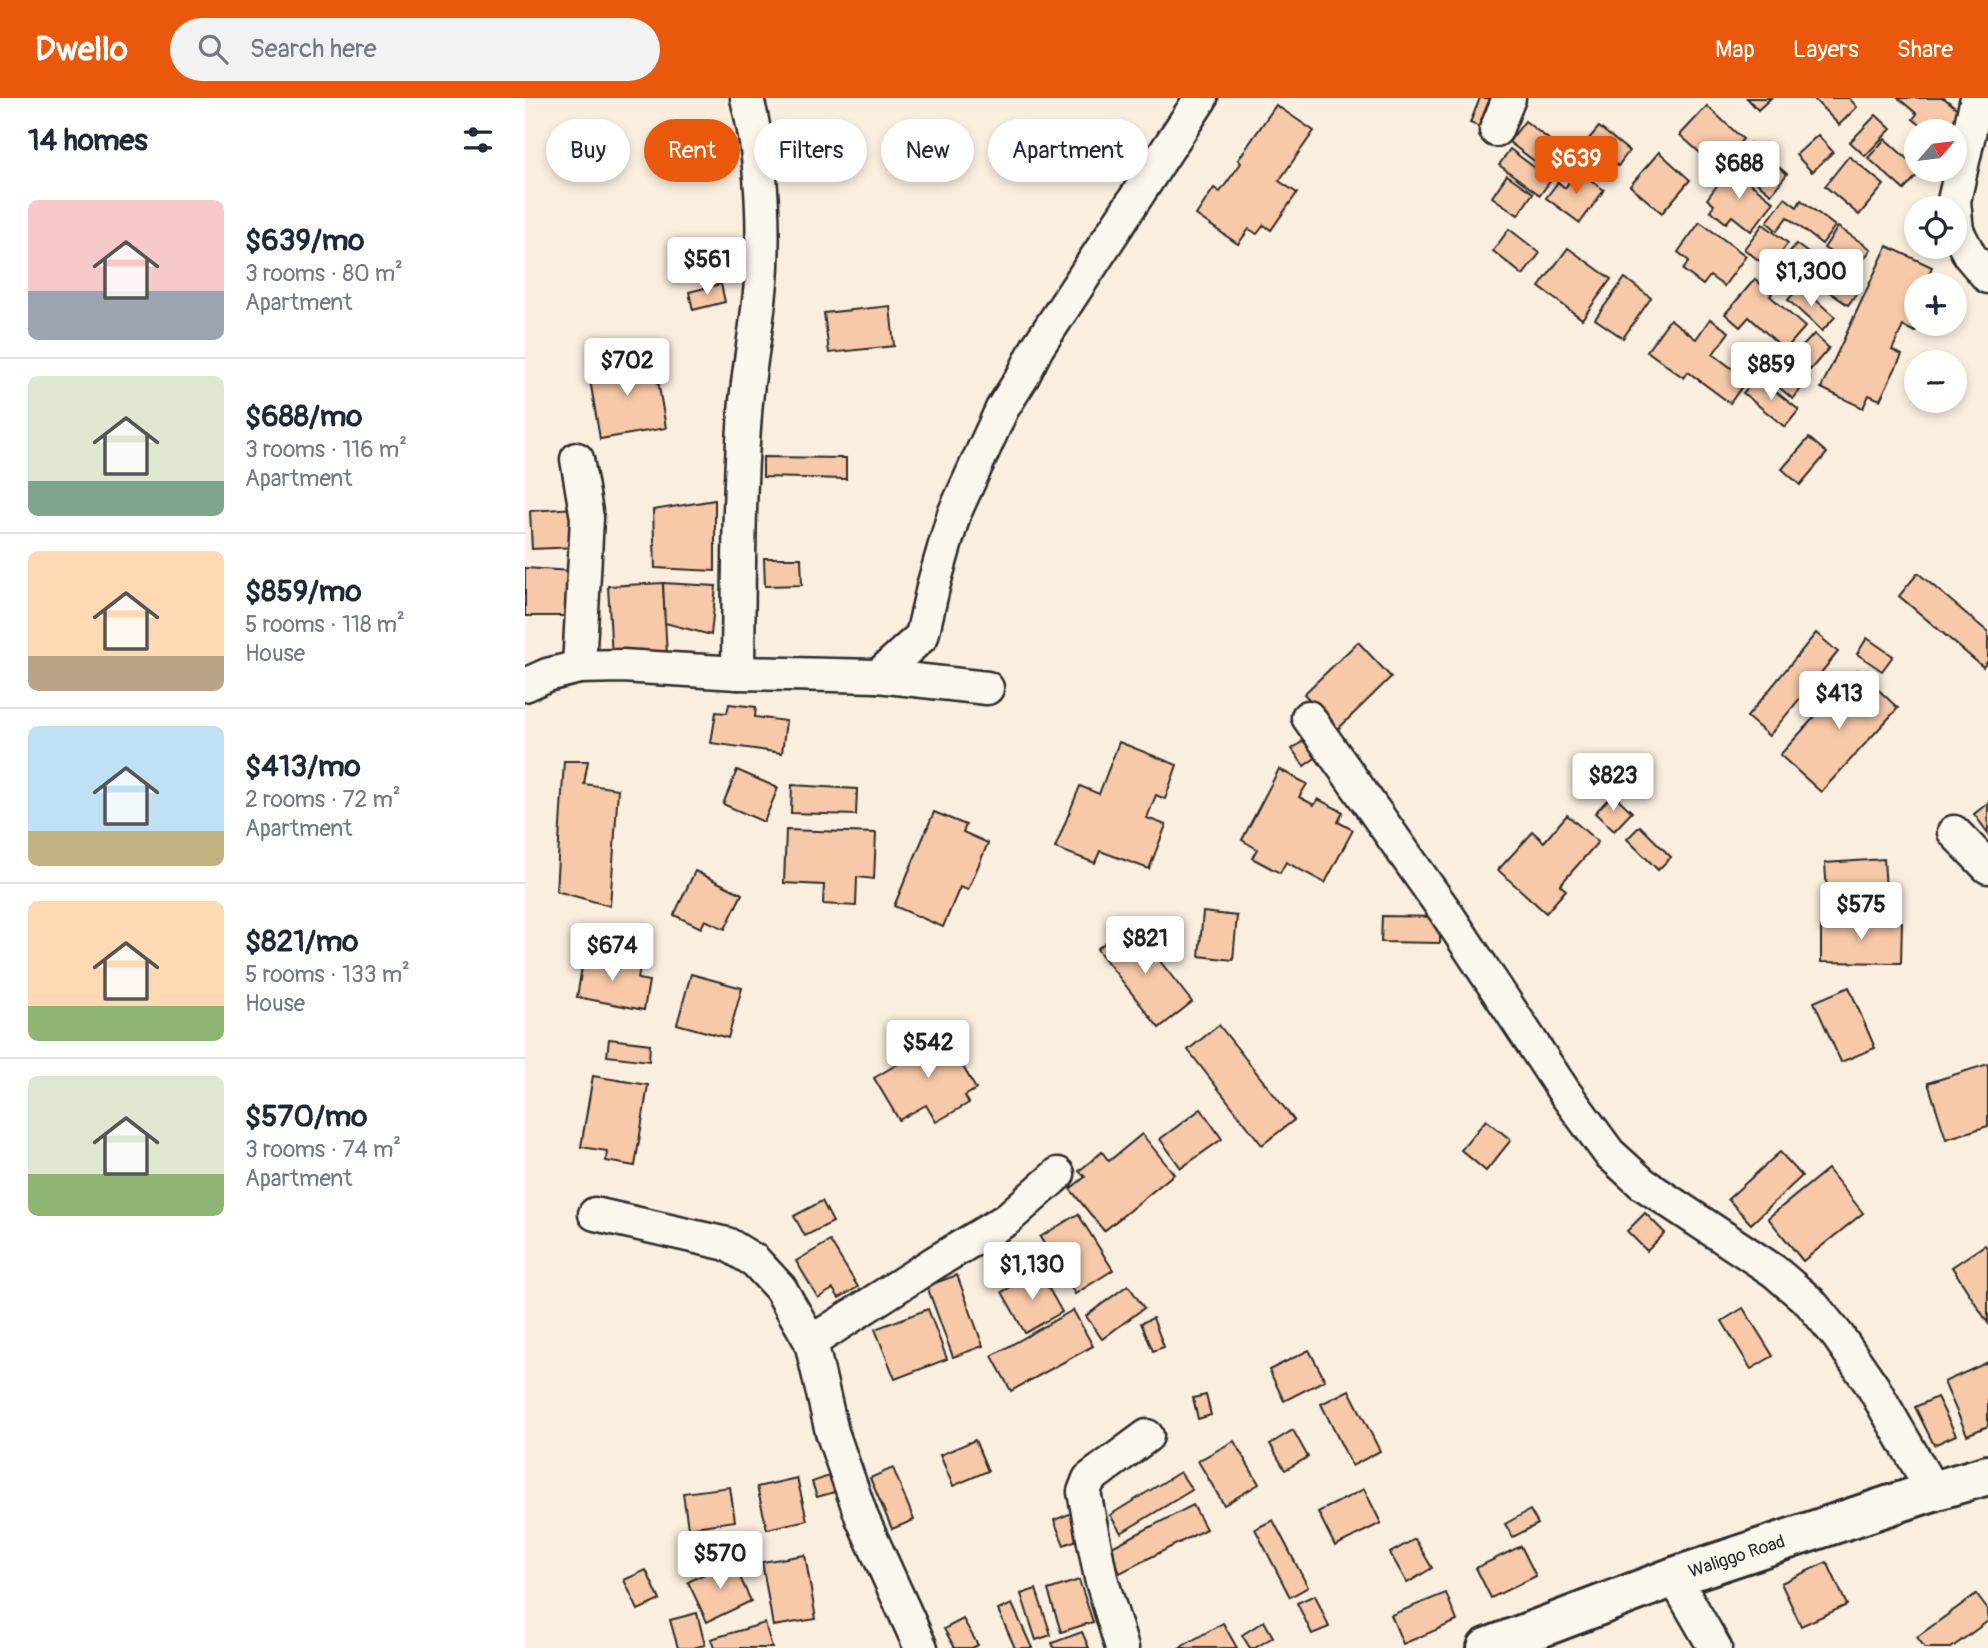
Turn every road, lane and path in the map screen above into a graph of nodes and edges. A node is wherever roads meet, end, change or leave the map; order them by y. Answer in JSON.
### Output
{"nodes":[{"id":1,"x":747,"y":98,"type":"edge"},
{"id":2,"x":1201,"y":98,"type":"edge"},
{"id":3,"x":1509,"y":98,"type":"edge"},
{"id":4,"x":1977,"y":98,"type":"edge"},
{"id":5,"x":1496,"y":131,"type":"dead end"},
{"id":6,"x":1988,"y":277,"type":"edge"},
{"id":7,"x":577,"y":459,"type":"dead end"},
{"id":8,"x":579,"y":667,"type":"junction"},
{"id":9,"x":738,"y":673,"type":"junction"},
{"id":10,"x":878,"y":676,"type":"junction"},
{"id":11,"x":525,"y":685,"type":"edge"},
{"id":12,"x":986,"y":688,"type":"dead end"},
{"id":13,"x":1308,"y":717,"type":"dead end"},
{"id":14,"x":1954,"y":832,"type":"dead end"},
{"id":15,"x":1988,"y":867,"type":"edge"},
{"id":16,"x":1058,"y":1174,"type":"dead end"},
{"id":17,"x":595,"y":1214,"type":"dead end"},
{"id":18,"x":811,"y":1342,"type":"junction"},
{"id":19,"x":1147,"y":1436,"type":"dead end"},
{"id":20,"x":1988,"y":1475,"type":"edge"},
{"id":21,"x":1933,"y":1491,"type":"junction"},
{"id":22,"x":1674,"y":1577,"type":"junction"},
{"id":23,"x":921,"y":1648,"type":"edge"},
{"id":24,"x":1122,"y":1648,"type":"edge"},
{"id":25,"x":1487,"y":1648,"type":"edge"},
{"id":26,"x":1715,"y":1648,"type":"edge"}],
"edges":[{"from":1,"to":9,"type":"street"},
{"from":2,"to":10,"type":"street"},
{"from":3,"to":5,"type":"street"},
{"from":4,"to":6,"type":"street"},
{"from":7,"to":8,"type":"street"},
{"from":8,"to":9,"type":"street"},
{"from":8,"to":11,"type":"street"},
{"from":9,"to":10,"type":"street"},
{"from":10,"to":12,"type":"street"},
{"from":13,"to":21,"type":"street"},
{"from":14,"to":15,"type":"street"},
{"from":16,"to":18,"type":"street"},
{"from":17,"to":18,"type":"street"},
{"from":18,"to":23,"type":"street"},
{"from":19,"to":24,"type":"street"},
{"from":20,"to":21,"type":"street","name":"Waliggo Road"},
{"from":21,"to":22,"type":"street","name":"Waliggo Road"},
{"from":22,"to":25,"type":"street","name":"Waliggo Road"},
{"from":22,"to":26,"type":"street"}]}
